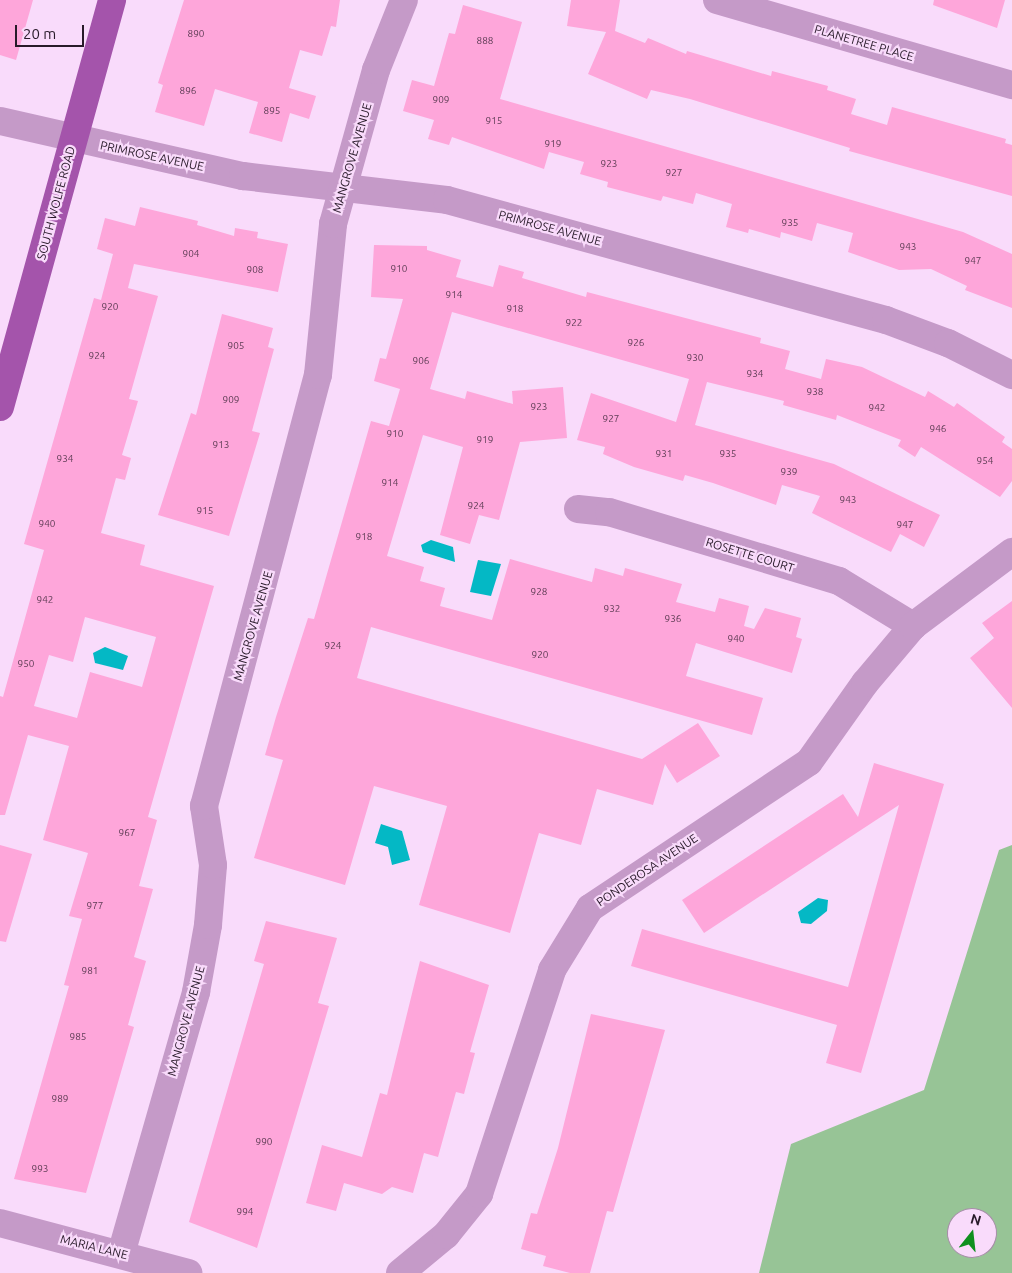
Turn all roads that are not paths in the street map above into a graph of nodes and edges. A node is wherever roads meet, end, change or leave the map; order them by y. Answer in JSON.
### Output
{"nodes":[{"id":1,"x":112,"y":0,"type":"edge"},
{"id":2,"x":404,"y":0,"type":"edge"},
{"id":3,"x":717,"y":0,"type":"edge"},
{"id":4,"x":1012,"y":85,"type":"edge"},
{"id":5,"x":0,"y":121,"type":"edge"},
{"id":6,"x":72,"y":141,"type":"junction"},
{"id":7,"x":342,"y":187,"type":"junction"},
{"id":8,"x":1012,"y":375,"type":"edge"},
{"id":9,"x":0,"y":407,"type":"edge"},
{"id":10,"x":578,"y":509,"type":"dead end"},
{"id":11,"x":1012,"y":552,"type":"edge"},
{"id":12,"x":913,"y":626,"type":"junction"},
{"id":13,"x":0,"y":1223,"type":"edge"},
{"id":14,"x":121,"y":1254,"type":"junction"},
{"id":15,"x":188,"y":1273,"type":"edge"},
{"id":16,"x":400,"y":1273,"type":"edge"}],
"edges":[{"from":1,"to":6,"type":"main road","name":"SOUTH WOLFE ROAD"},
{"from":2,"to":7,"type":"street","name":"MANGROVE AVENUE"},
{"from":3,"to":4,"type":"street","name":"PLANETREE PLACE"},
{"from":5,"to":6,"type":"street","name":"PRIMROSE AVENUE"},
{"from":6,"to":7,"type":"street","name":"PRIMROSE AVENUE"},
{"from":6,"to":9,"type":"main road","name":"SOUTH WOLFE ROAD"},
{"from":7,"to":8,"type":"street","name":"PRIMROSE AVENUE"},
{"from":7,"to":14,"type":"street","name":"MANGROVE AVENUE"},
{"from":10,"to":12,"type":"street","name":"ROSETTE COURT"},
{"from":11,"to":12,"type":"street","name":"PONDEROSA AVENUE"},
{"from":12,"to":16,"type":"street","name":"PONDEROSA AVENUE"},
{"from":13,"to":14,"type":"street","name":"MARIA LANE"},
{"from":14,"to":15,"type":"street","name":"MARIA LANE"}]}
